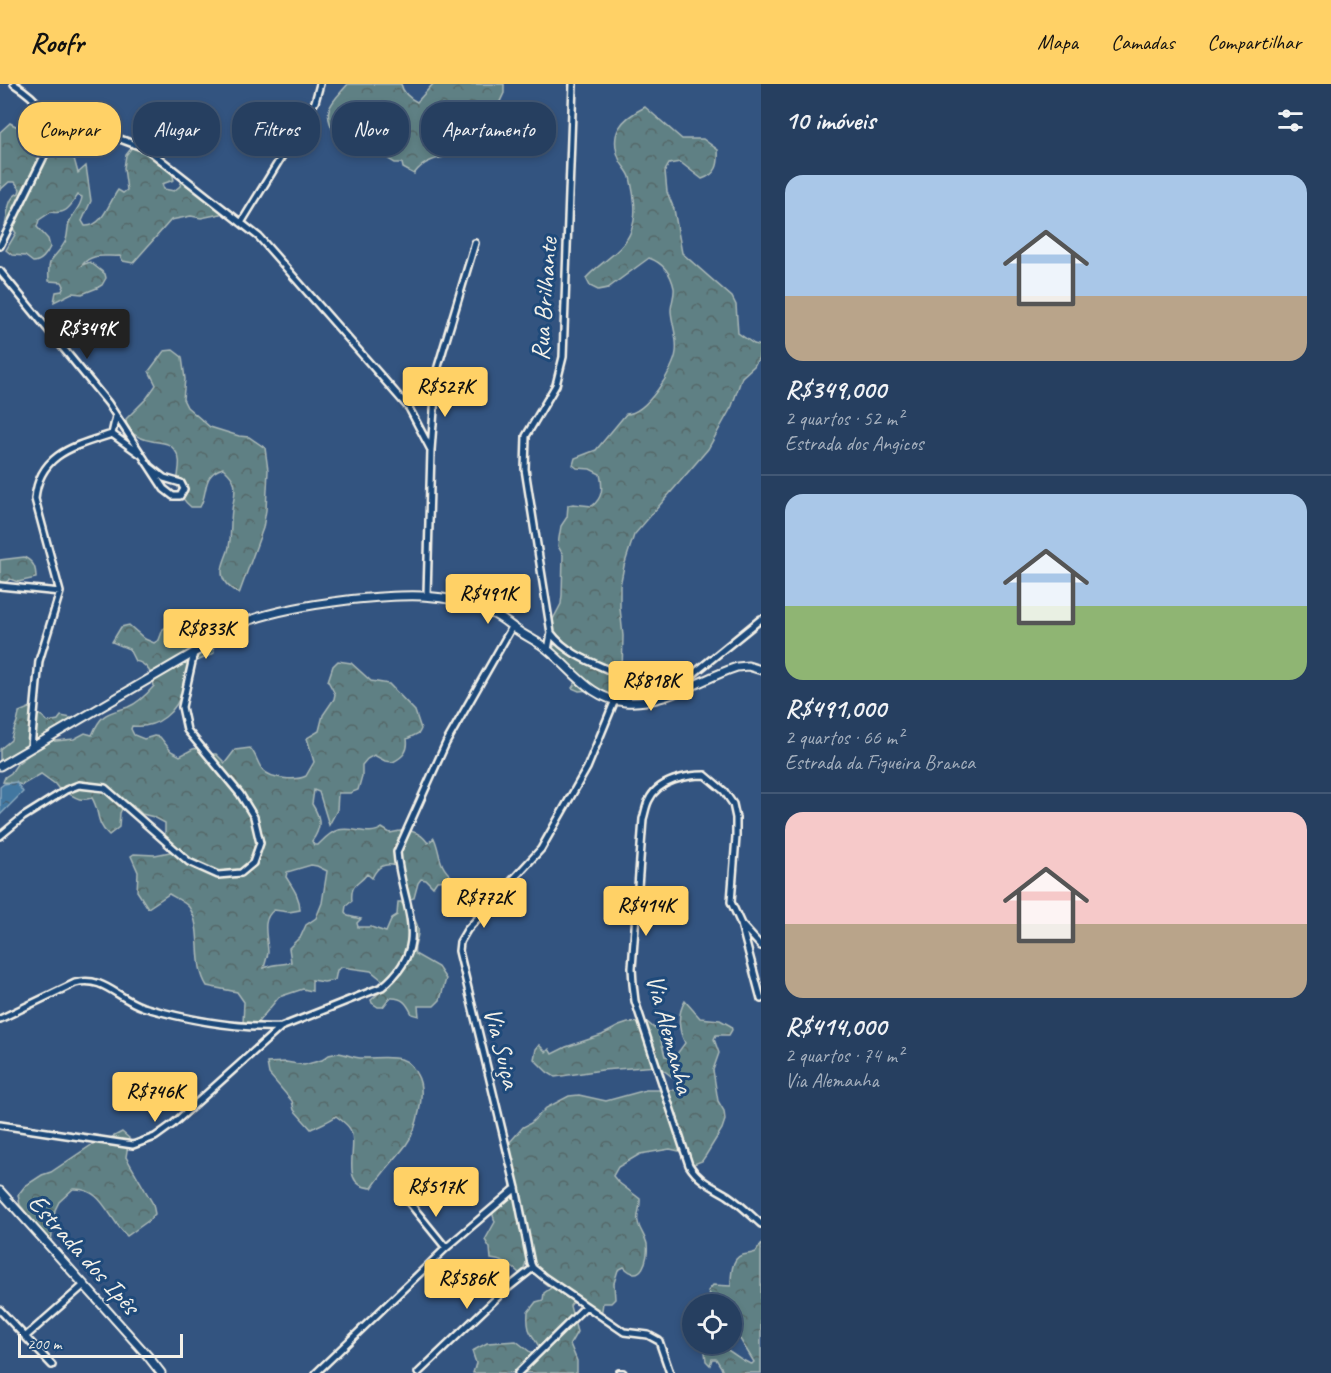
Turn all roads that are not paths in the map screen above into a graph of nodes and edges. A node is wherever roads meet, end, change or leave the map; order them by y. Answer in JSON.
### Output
{"nodes":[{"id":1,"x":14,"y":84,"type":"edge"},
{"id":2,"x":320,"y":84,"type":"edge"},
{"id":3,"x":573,"y":84,"type":"edge"},
{"id":4,"x":37,"y":102,"type":"edge"},
{"id":5,"x":121,"y":139,"type":"edge"},
{"id":6,"x":44,"y":156,"type":"edge"},
{"id":7,"x":241,"y":223,"type":"junction"},
{"id":8,"x":475,"y":243,"type":"dead end"},
{"id":9,"x":0,"y":246,"type":"edge"},
{"id":10,"x":0,"y":272,"type":"edge"},
{"id":11,"x":116,"y":415,"type":"junction"},
{"id":12,"x":112,"y":434,"type":"junction"},
{"id":13,"x":431,"y":450,"type":"junction"},
{"id":14,"x":143,"y":457,"type":"junction"},
{"id":15,"x":150,"y":467,"type":"junction"},
{"id":16,"x":0,"y":586,"type":"edge"},
{"id":17,"x":60,"y":592,"type":"junction"},
{"id":18,"x":427,"y":595,"type":"junction"},
{"id":19,"x":761,"y":619,"type":"edge"},
{"id":20,"x":512,"y":627,"type":"junction"},
{"id":21,"x":551,"y":633,"type":"junction"},
{"id":22,"x":548,"y":650,"type":"junction"},
{"id":23,"x":194,"y":653,"type":"junction"},
{"id":24,"x":609,"y":670,"type":"dead end"},
{"id":25,"x":761,"y":670,"type":"edge"},
{"id":26,"x":670,"y":696,"type":"junction"},
{"id":27,"x":615,"y":700,"type":"junction"},
{"id":28,"x":31,"y":747,"type":"junction"},
{"id":29,"x":0,"y":766,"type":"edge"},
{"id":30,"x":0,"y":836,"type":"edge"},
{"id":31,"x":741,"y":924,"type":"junction"},
{"id":32,"x":761,"y":946,"type":"edge"},
{"id":33,"x":761,"y":999,"type":"edge"},
{"id":34,"x":0,"y":1019,"type":"edge"},
{"id":35,"x":280,"y":1027,"type":"junction"},
{"id":36,"x":0,"y":1125,"type":"edge"},
{"id":37,"x":516,"y":1188,"type":"junction"},
{"id":38,"x":0,"y":1191,"type":"edge"},
{"id":39,"x":408,"y":1201,"type":"dead end"},
{"id":40,"x":761,"y":1224,"type":"edge"},
{"id":41,"x":446,"y":1248,"type":"junction"},
{"id":42,"x":533,"y":1268,"type":"junction"},
{"id":43,"x":84,"y":1285,"type":"junction"},
{"id":44,"x":586,"y":1306,"type":"junction"},
{"id":45,"x":0,"y":1310,"type":"edge"},
{"id":46,"x":25,"y":1337,"type":"junction"},
{"id":47,"x":52,"y":1365,"type":"dead end"},
{"id":48,"x":161,"y":1373,"type":"edge"},
{"id":49,"x":316,"y":1373,"type":"edge"},
{"id":50,"x":418,"y":1373,"type":"edge"},
{"id":51,"x":518,"y":1373,"type":"edge"},
{"id":52,"x":670,"y":1373,"type":"edge"}],
"edges":[{"from":1,"to":4,"type":"street"},
{"from":2,"to":7,"type":"street"},
{"from":3,"to":21,"type":"street","name":"Rua Brilhante"},
{"from":5,"to":7,"type":"street"},
{"from":6,"to":9,"type":"street"},
{"from":7,"to":13,"type":"street"},
{"from":8,"to":13,"type":"street"},
{"from":10,"to":11,"type":"street"},
{"from":11,"to":12,"type":"street"},
{"from":11,"to":14,"type":"street"},
{"from":12,"to":14,"type":"street"},
{"from":12,"to":17,"type":"street"},
{"from":13,"to":18,"type":"street"},
{"from":14,"to":15,"type":"street"},
{"from":15,"to":15,"type":"street"},
{"from":16,"to":17,"type":"street"},
{"from":17,"to":28,"type":"street"},
{"from":18,"to":20,"type":"main road"},
{"from":18,"to":23,"type":"main road"},
{"from":19,"to":26,"type":"street"},
{"from":20,"to":22,"type":"main road"},
{"from":20,"to":35,"type":"street"},
{"from":21,"to":22,"type":"street","name":"Rua Brilhante"},
{"from":21,"to":24,"type":"street"},
{"from":22,"to":27,"type":"main road"},
{"from":23,"to":28,"type":"main road"},
{"from":23,"to":30,"type":"street"},
{"from":25,"to":26,"type":"main road"},
{"from":26,"to":27,"type":"main road"},
{"from":27,"to":37,"type":"street","name":"Via Suiça"},
{"from":28,"to":29,"type":"main road"},
{"from":31,"to":32,"type":"street"},
{"from":31,"to":33,"type":"street","name":"Via Alemanha"},
{"from":31,"to":40,"type":"street","name":"Via Alemanha"},
{"from":34,"to":35,"type":"street"},
{"from":35,"to":36,"type":"street"},
{"from":37,"to":41,"type":"street"},
{"from":37,"to":42,"type":"street","name":"Via Suiça"},
{"from":38,"to":43,"type":"main road","name":"Estrada dos Ipês"},
{"from":39,"to":41,"type":"street"},
{"from":41,"to":49,"type":"street"},
{"from":42,"to":44,"type":"street"},
{"from":42,"to":50,"type":"street"},
{"from":43,"to":46,"type":"street"},
{"from":43,"to":48,"type":"main road","name":"Estrada dos Ipês"},
{"from":44,"to":51,"type":"street"},
{"from":44,"to":52,"type":"street"},
{"from":45,"to":46,"type":"street"},
{"from":46,"to":47,"type":"street"}]}
